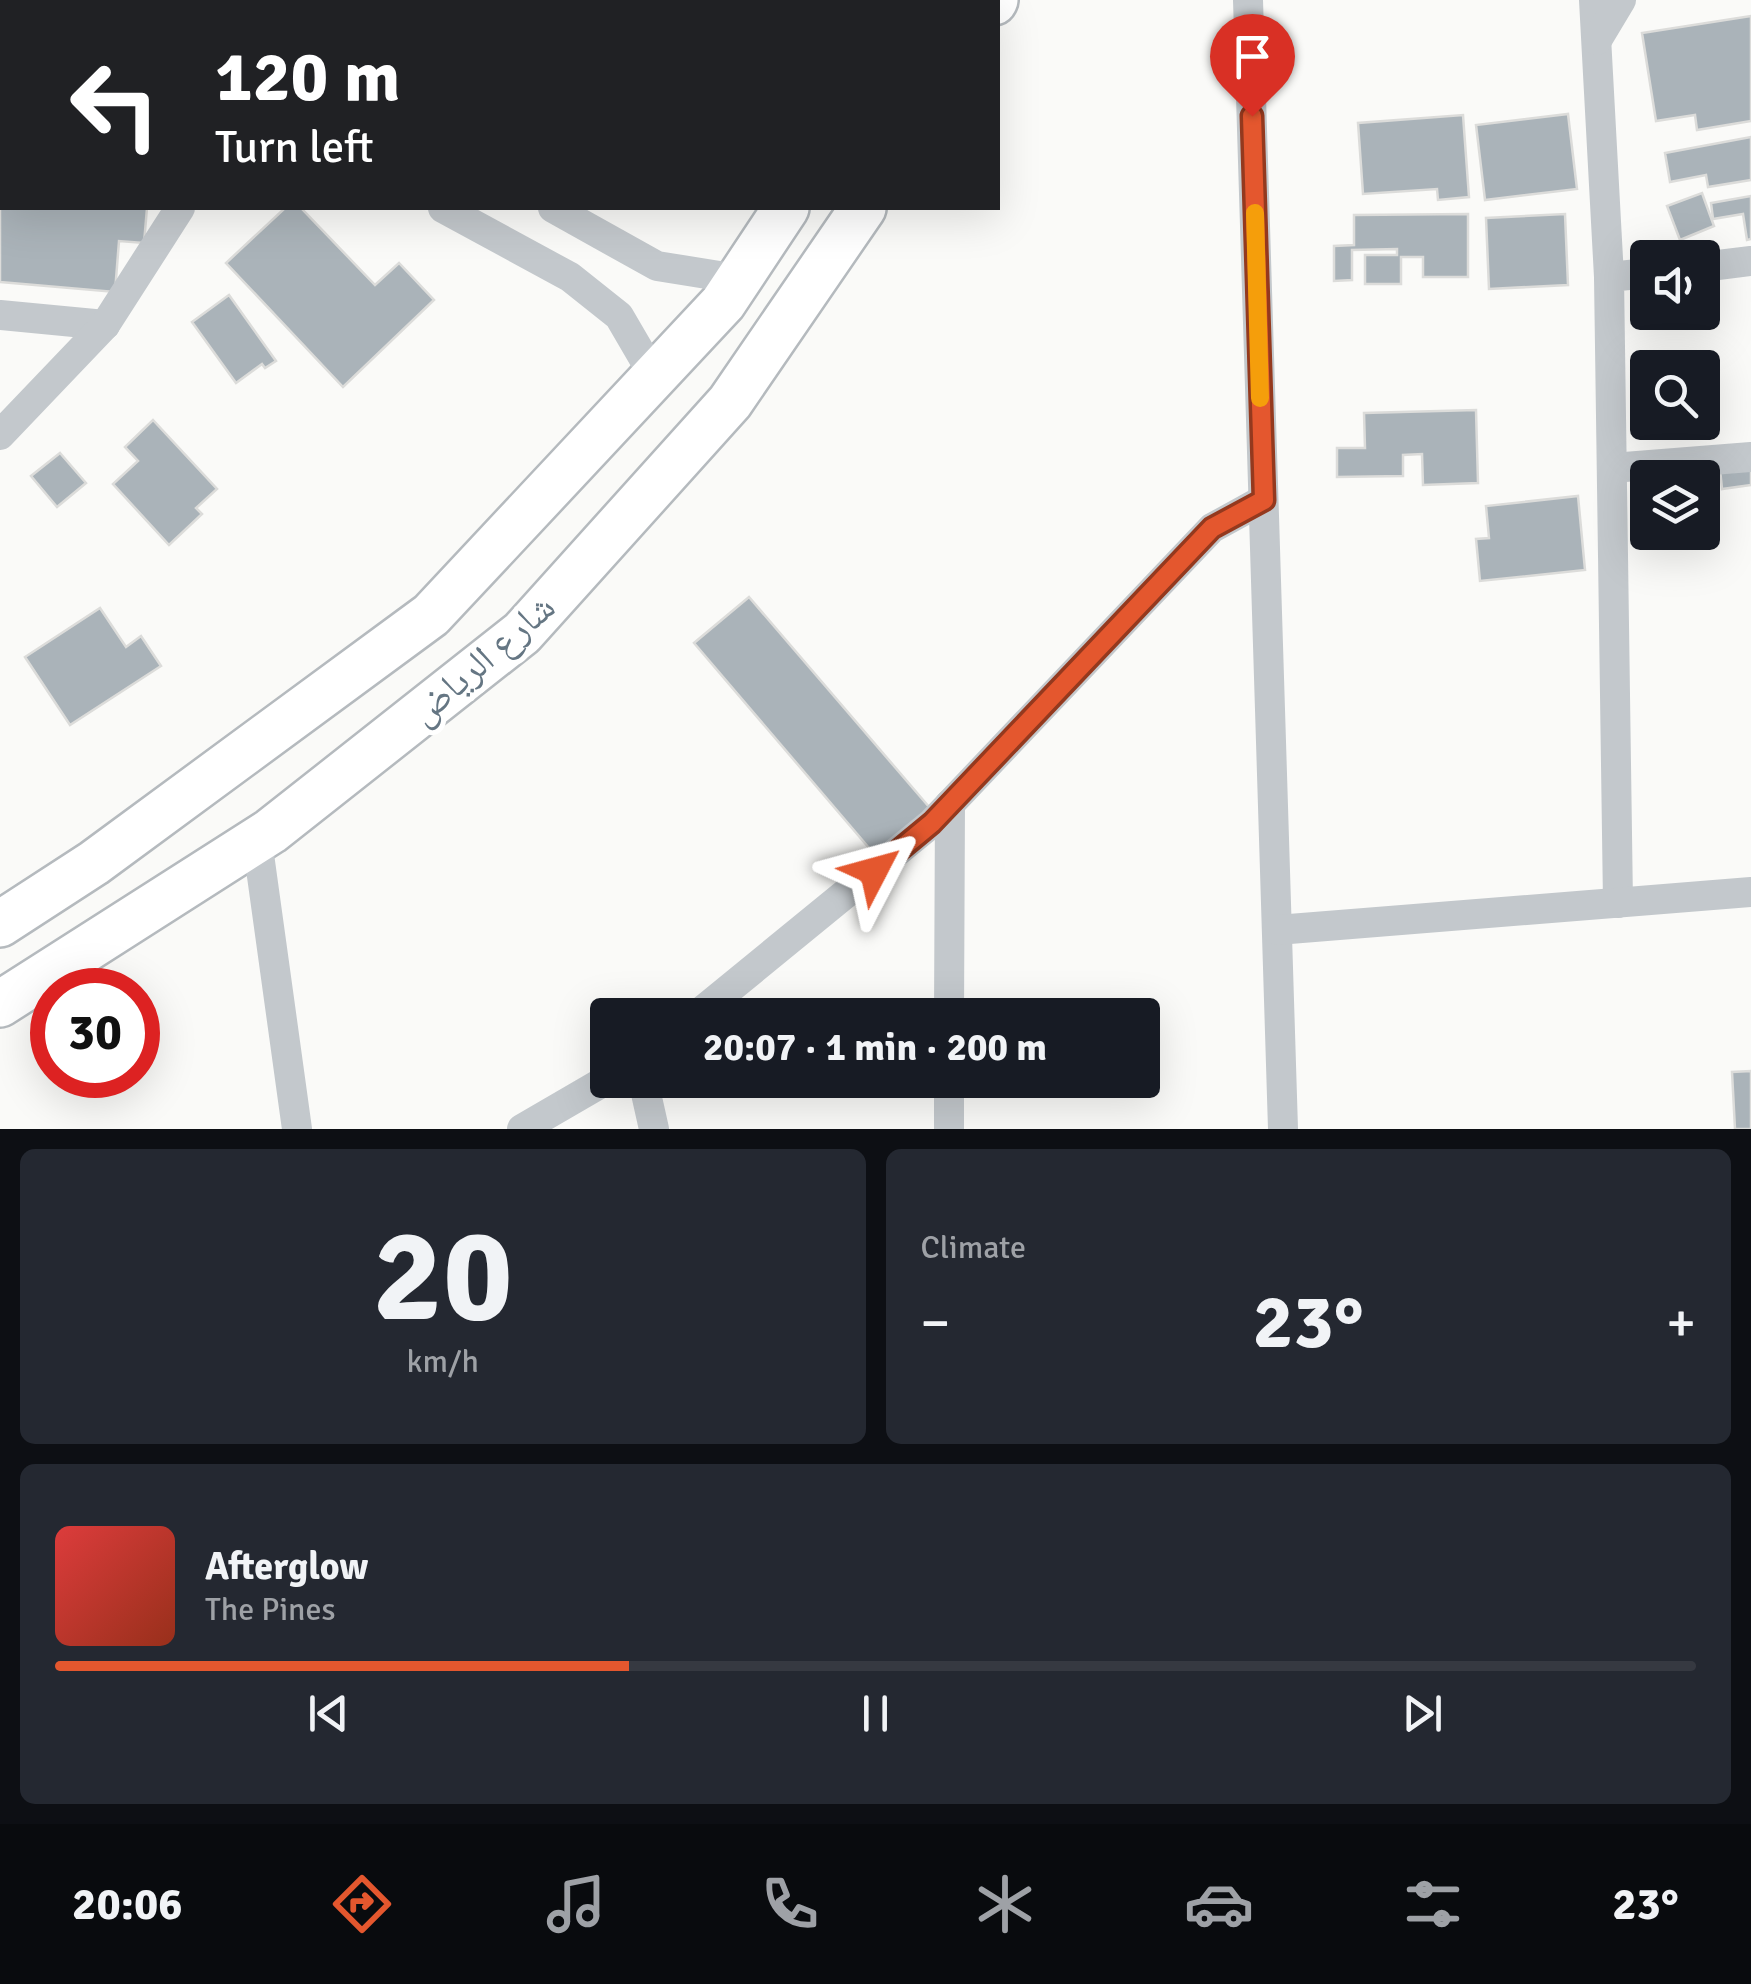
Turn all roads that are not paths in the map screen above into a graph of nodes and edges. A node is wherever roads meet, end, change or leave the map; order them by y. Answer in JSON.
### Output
{"nodes":[{"id":1,"x":1248,"y":0,"type":"edge"},
{"id":2,"x":1594,"y":0,"type":"edge"},
{"id":3,"x":1621,"y":0,"type":"edge"},
{"id":4,"x":1596,"y":40,"type":"junction"},
{"id":5,"x":179,"y":210,"type":"edge"},
{"id":6,"x":446,"y":210,"type":"edge"},
{"id":7,"x":557,"y":210,"type":"edge"},
{"id":8,"x":785,"y":210,"type":"edge"},
{"id":9,"x":862,"y":210,"type":"edge"},
{"id":10,"x":1751,"y":261,"type":"edge"},
{"id":11,"x":1720,"y":264,"type":"edge"},
{"id":12,"x":1630,"y":275,"type":"edge"},
{"id":13,"x":1609,"y":277,"type":"junction"},
{"id":14,"x":738,"y":279,"type":"junction"},
{"id":15,"x":0,"y":315,"type":"edge"},
{"id":16,"x":105,"y":325,"type":"junction"},
{"id":17,"x":654,"y":376,"type":"junction"},
{"id":18,"x":0,"y":435,"type":"edge"},
{"id":19,"x":1751,"y":457,"type":"edge"},
{"id":20,"x":1612,"y":468,"type":"junction"},
{"id":21,"x":1264,"y":500,"type":"junction"},
{"id":22,"x":950,"y":804,"type":"junction"},
{"id":23,"x":257,"y":840,"type":"junction"},
{"id":24,"x":1751,"y":892,"type":"edge"},
{"id":25,"x":1618,"y":902,"type":"junction"},
{"id":26,"x":0,"y":924,"type":"edge"},
{"id":27,"x":1277,"y":930,"type":"junction"},
{"id":28,"x":717,"y":998,"type":"edge"},
{"id":29,"x":949,"y":998,"type":"edge"},
{"id":30,"x":0,"y":1004,"type":"edge"},
{"id":31,"x":590,"y":1089,"type":"edge"},
{"id":32,"x":647,"y":1098,"type":"edge"},
{"id":33,"x":949,"y":1098,"type":"edge"},
{"id":34,"x":297,"y":1129,"type":"edge"},
{"id":35,"x":522,"y":1129,"type":"edge"},
{"id":36,"x":654,"y":1129,"type":"edge"},
{"id":37,"x":949,"y":1129,"type":"edge"},
{"id":38,"x":1283,"y":1129,"type":"edge"}],
"edges":[{"from":1,"to":21,"type":"street"},
{"from":2,"to":4,"type":"street"},
{"from":3,"to":4,"type":"street"},
{"from":4,"to":13,"type":"street"},
{"from":5,"to":16,"type":"street"},
{"from":6,"to":17,"type":"street"},
{"from":7,"to":14,"type":"street"},
{"from":8,"to":14,"type":"main road","name":"شارع الرياض"},
{"from":9,"to":23,"type":"main road","name":"شارع الرياض"},
{"from":10,"to":11,"type":"street"},
{"from":12,"to":13,"type":"street"},
{"from":13,"to":20,"type":"street"},
{"from":14,"to":17,"type":"main road","name":"شارع الرياض"},
{"from":15,"to":16,"type":"street"},
{"from":16,"to":18,"type":"street"},
{"from":17,"to":26,"type":"main road","name":"شارع الرياض"},
{"from":19,"to":20,"type":"street"},
{"from":20,"to":25,"type":"street"},
{"from":21,"to":22,"type":"street"},
{"from":21,"to":27,"type":"street"},
{"from":22,"to":28,"type":"street"},
{"from":22,"to":29,"type":"street"},
{"from":23,"to":30,"type":"main road","name":"شارع الرياض"},
{"from":23,"to":34,"type":"street"},
{"from":24,"to":25,"type":"street"},
{"from":25,"to":27,"type":"street"},
{"from":27,"to":38,"type":"street"},
{"from":31,"to":35,"type":"street"},
{"from":32,"to":36,"type":"street"},
{"from":33,"to":37,"type":"street"}]}
